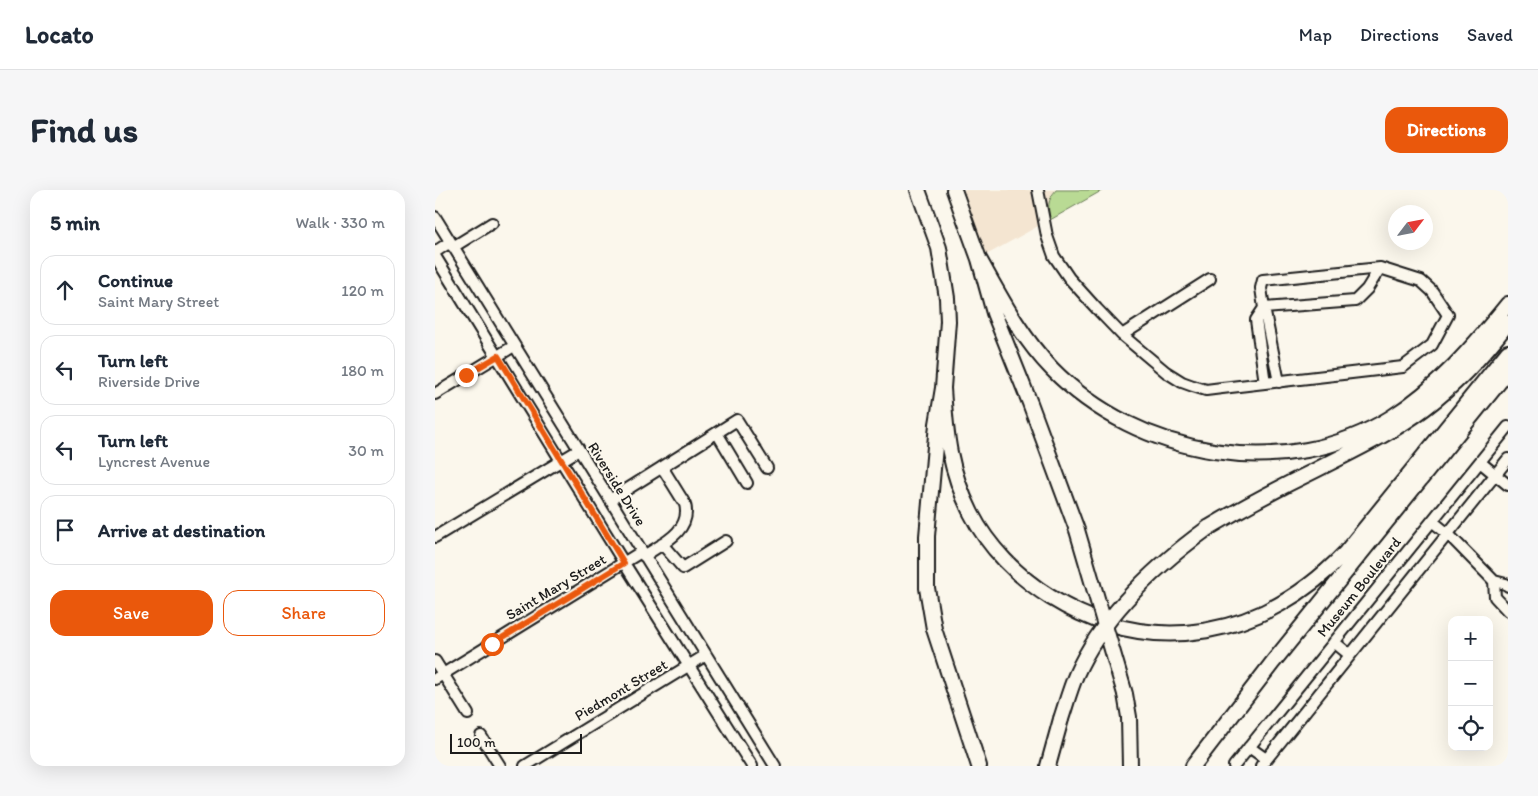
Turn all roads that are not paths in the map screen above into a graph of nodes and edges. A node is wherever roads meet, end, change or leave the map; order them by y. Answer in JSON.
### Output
{"nodes":[{"id":1,"x":918,"y":190,"type":"edge"},
{"id":2,"x":954,"y":190,"type":"edge"},
{"id":3,"x":1038,"y":190,"type":"edge"},
{"id":4,"x":435,"y":217,"type":"edge"},
{"id":5,"x":492,"y":223,"type":"dead end"},
{"id":6,"x":452,"y":244,"type":"junction"},
{"id":7,"x":435,"y":252,"type":"edge"},
{"id":8,"x":435,"y":256,"type":"edge"},
{"id":9,"x":979,"y":259,"type":"junction"},
{"id":10,"x":1380,"y":268,"type":"junction"},
{"id":11,"x":1210,"y":279,"type":"dead end"},
{"id":12,"x":1508,"y":304,"type":"edge"},
{"id":13,"x":1264,"y":308,"type":"junction"},
{"id":14,"x":1508,"y":323,"type":"edge"},
{"id":15,"x":1122,"y":334,"type":"junction"},
{"id":16,"x":514,"y":346,"type":"junction"},
{"id":17,"x":1508,"y":352,"type":"edge"},
{"id":18,"x":498,"y":356,"type":"junction"},
{"id":19,"x":1508,"y":371,"type":"edge"},
{"id":20,"x":1279,"y":382,"type":"junction"},
{"id":21,"x":1265,"y":383,"type":"junction"},
{"id":22,"x":943,"y":388,"type":"junction"},
{"id":23,"x":435,"y":394,"type":"edge"},
{"id":24,"x":1508,"y":427,"type":"edge"},
{"id":25,"x":717,"y":433,"type":"junction"},
{"id":26,"x":579,"y":450,"type":"junction"},
{"id":27,"x":561,"y":460,"type":"junction"},
{"id":28,"x":1508,"y":460,"type":"edge"},
{"id":29,"x":1480,"y":462,"type":"junction"},
{"id":30,"x":662,"y":467,"type":"junction"},
{"id":31,"x":767,"y":468,"type":"dead end"},
{"id":32,"x":1496,"y":474,"type":"junction"},
{"id":33,"x":747,"y":482,"type":"dead end"},
{"id":34,"x":1508,"y":485,"type":"edge"},
{"id":35,"x":610,"y":500,"type":"junction"},
{"id":36,"x":1432,"y":521,"type":"junction"},
{"id":37,"x":1448,"y":534,"type":"junction"},
{"id":38,"x":435,"y":537,"type":"edge"},
{"id":39,"x":726,"y":541,"type":"dead end"},
{"id":40,"x":662,"y":544,"type":"junction"},
{"id":41,"x":643,"y":554,"type":"junction"},
{"id":42,"x":624,"y":563,"type":"junction"},
{"id":43,"x":1494,"y":581,"type":"junction"},
{"id":44,"x":1508,"y":586,"type":"edge"},
{"id":45,"x":1508,"y":611,"type":"edge"},
{"id":46,"x":1334,"y":642,"type":"junction"},
{"id":47,"x":706,"y":655,"type":"junction"},
{"id":48,"x":1350,"y":655,"type":"junction"},
{"id":49,"x":435,"y":661,"type":"edge"},
{"id":50,"x":688,"y":666,"type":"junction"},
{"id":51,"x":439,"y":676,"type":"edge"},
{"id":52,"x":468,"y":714,"type":"dead end"},
{"id":53,"x":481,"y":736,"type":"dead end"},
{"id":54,"x":1249,"y":747,"type":"junction"},
{"id":55,"x":772,"y":762,"type":"edge"},
{"id":56,"x":1263,"y":763,"type":"edge"},
{"id":57,"x":500,"y":766,"type":"edge"},
{"id":58,"x":525,"y":766,"type":"edge"},
{"id":59,"x":751,"y":766,"type":"edge"},
{"id":60,"x":756,"y":766,"type":"edge"},
{"id":61,"x":979,"y":766,"type":"edge"},
{"id":62,"x":1048,"y":766,"type":"edge"},
{"id":63,"x":1130,"y":766,"type":"edge"},
{"id":64,"x":1193,"y":766,"type":"edge"},
{"id":65,"x":1234,"y":766,"type":"edge"}],
"edges":[{"from":1,"to":22,"type":"highway"},
{"from":2,"to":9,"type":"highway"},
{"from":3,"to":15,"type":"street"},
{"from":4,"to":6,"type":"street","name":"Riverside Drive"},
{"from":5,"to":6,"type":"street"},
{"from":6,"to":7,"type":"street"},
{"from":6,"to":16,"type":"street","name":"Riverside Drive"},
{"from":8,"to":18,"type":"street"},
{"from":9,"to":12,"type":"highway"},
{"from":9,"to":63,"type":"highway","bridge":true},
{"from":10,"to":13,"type":"street"},
{"from":10,"to":13,"type":"street"},
{"from":10,"to":20,"type":"street"},
{"from":11,"to":15,"type":"street"},
{"from":13,"to":20,"type":"street"},
{"from":13,"to":21,"type":"street"},
{"from":14,"to":62,"type":"highway","bridge":true},
{"from":15,"to":21,"type":"street"},
{"from":16,"to":18,"type":"street"},
{"from":16,"to":26,"type":"street","name":"Riverside Drive"},
{"from":17,"to":22,"type":"highway"},
{"from":18,"to":23,"type":"street"},
{"from":18,"to":27,"type":"street"},
{"from":19,"to":64,"type":"highway"},
{"from":20,"to":21,"type":"street"},
{"from":22,"to":61,"type":"highway"},
{"from":24,"to":29,"type":"street","name":"Museum Boulevard"},
{"from":25,"to":30,"type":"street"},
{"from":25,"to":31,"type":"street"},
{"from":25,"to":33,"type":"street"},
{"from":26,"to":27,"type":"street"},
{"from":26,"to":35,"type":"street","name":"Riverside Drive"},
{"from":27,"to":38,"type":"street"},
{"from":27,"to":42,"type":"street"},
{"from":28,"to":32,"type":"street"},
{"from":29,"to":32,"type":"street"},
{"from":29,"to":36,"type":"street","name":"Museum Boulevard"},
{"from":30,"to":35,"type":"street"},
{"from":30,"to":40,"type":"street","name":"Saint Mary Street"},
{"from":32,"to":34,"type":"street"},
{"from":32,"to":37,"type":"street"},
{"from":35,"to":41,"type":"street","name":"Riverside Drive"},
{"from":36,"to":37,"type":"street"},
{"from":36,"to":46,"type":"street","name":"Museum Boulevard"},
{"from":37,"to":43,"type":"street"},
{"from":37,"to":48,"type":"street"},
{"from":39,"to":40,"type":"street"},
{"from":40,"to":41,"type":"street","name":"Saint Mary Street"},
{"from":41,"to":42,"type":"street","name":"Saint Mary Street"},
{"from":41,"to":47,"type":"street","name":"Riverside Drive"},
{"from":42,"to":50,"type":"street"},
{"from":42,"to":51,"type":"street","name":"Saint Mary Street"},
{"from":43,"to":44,"type":"street"},
{"from":43,"to":45,"type":"street"},
{"from":46,"to":48,"type":"street"},
{"from":46,"to":54,"type":"street","name":"Museum Boulevard"},
{"from":47,"to":50,"type":"street","name":"Piedmont Street"},
{"from":47,"to":55,"type":"street","name":"Riverside Drive"},
{"from":48,"to":56,"type":"street"},
{"from":49,"to":51,"type":"street"},
{"from":50,"to":58,"type":"street","name":"Piedmont Street"},
{"from":50,"to":59,"type":"street"},
{"from":51,"to":52,"type":"street"},
{"from":53,"to":57,"type":"street"},
{"from":54,"to":56,"type":"street"},
{"from":54,"to":65,"type":"street","name":"Museum Boulevard"},
{"from":55,"to":60,"type":"street"}]}
